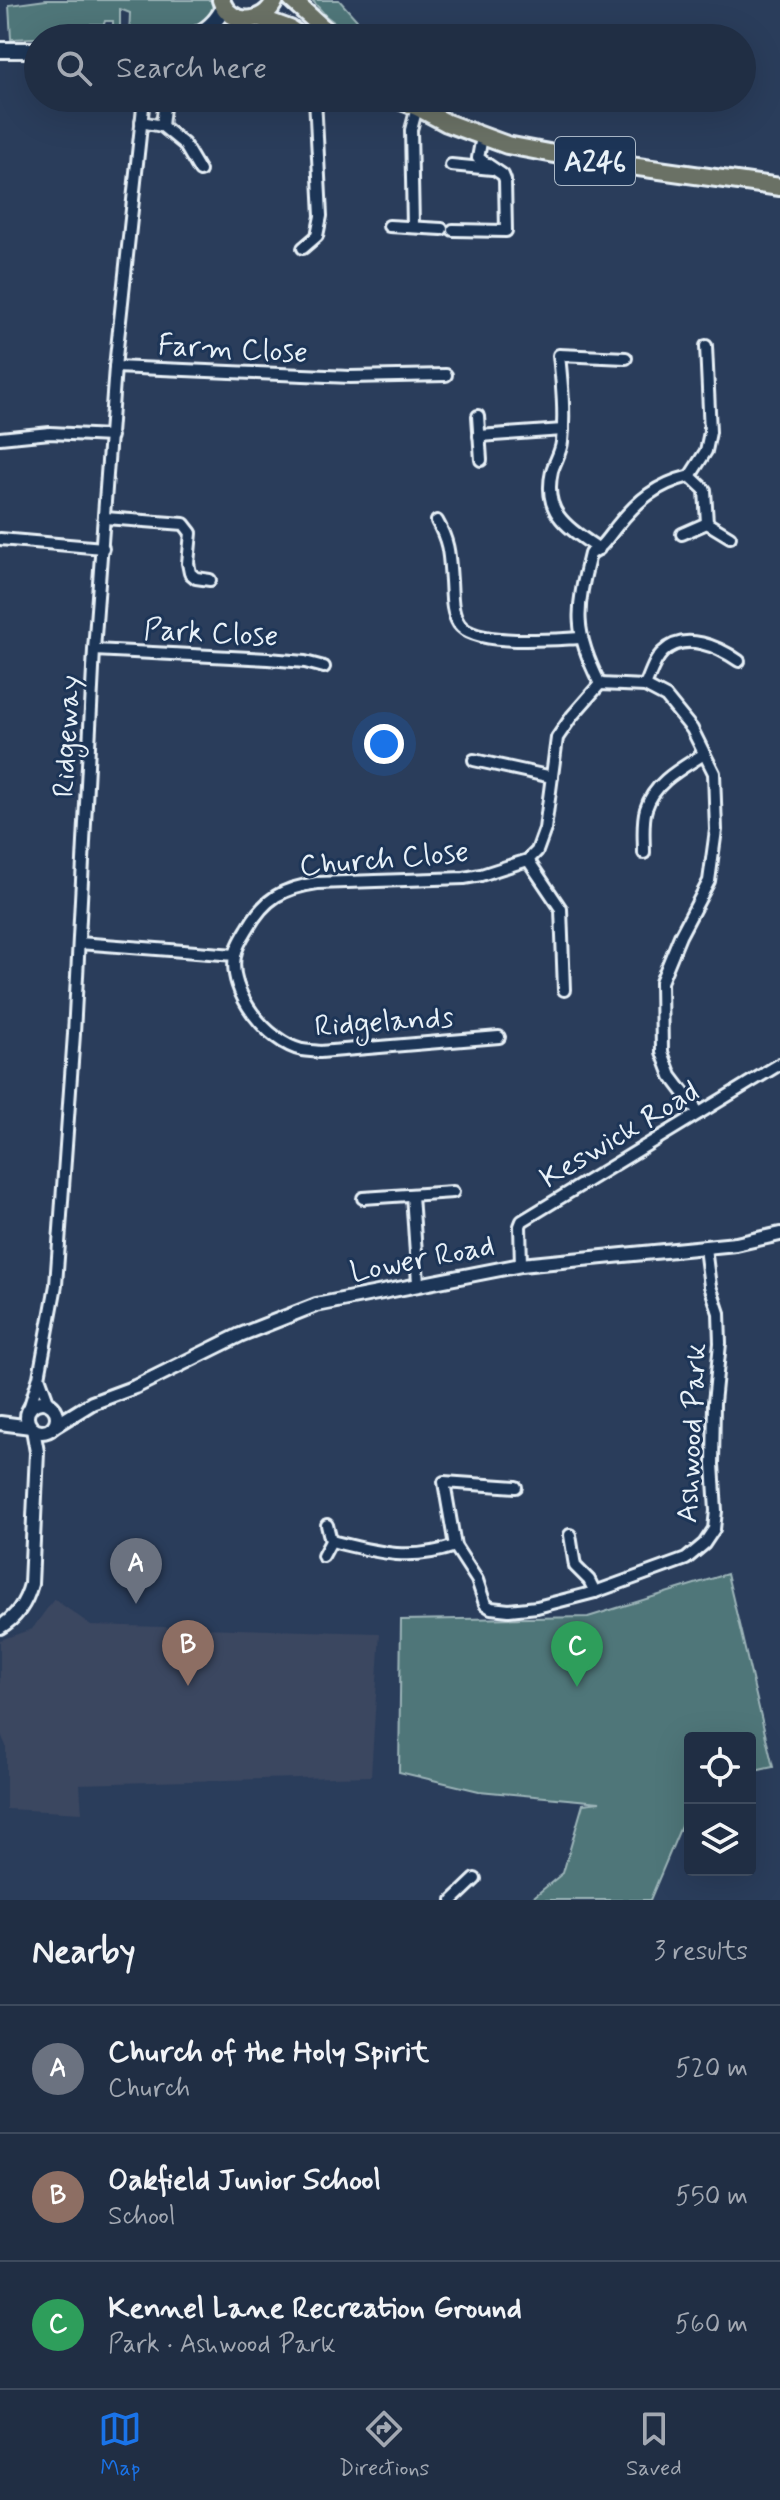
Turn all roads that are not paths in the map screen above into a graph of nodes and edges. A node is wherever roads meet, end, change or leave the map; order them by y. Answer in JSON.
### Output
{"nodes":[{"id":1,"x":275,"y":0,"type":"edge"},
{"id":2,"x":292,"y":0,"type":"edge"},
{"id":3,"x":222,"y":3,"type":"edge"},
{"id":4,"x":252,"y":19,"type":"junction"},
{"id":5,"x":212,"y":24,"type":"edge"},
{"id":6,"x":245,"y":24,"type":"edge"},
{"id":7,"x":271,"y":24,"type":"edge"},
{"id":8,"x":319,"y":24,"type":"edge"},
{"id":9,"x":0,"y":50,"type":"edge"},
{"id":10,"x":24,"y":50,"type":"edge"},
{"id":11,"x":142,"y":112,"type":"edge"},
{"id":12,"x":164,"y":112,"type":"edge"},
{"id":13,"x":316,"y":112,"type":"edge"},
{"id":14,"x":412,"y":112,"type":"edge"},
{"id":15,"x":429,"y":112,"type":"edge"},
{"id":16,"x":141,"y":122,"type":"junction"},
{"id":17,"x":162,"y":126,"type":"junction"},
{"id":18,"x":482,"y":137,"type":"junction"},
{"id":19,"x":451,"y":165,"type":"dead end"},
{"id":20,"x":494,"y":170,"type":"junction"},
{"id":21,"x":200,"y":171,"type":"dead end"},
{"id":22,"x":780,"y":187,"type":"edge"},
{"id":23,"x":389,"y":226,"type":"dead end"},
{"id":24,"x":413,"y":226,"type":"junction"},
{"id":25,"x":303,"y":248,"type":"dead end"},
{"id":26,"x":706,"y":346,"type":"dead end"},
{"id":27,"x":626,"y":358,"type":"dead end"},
{"id":28,"x":115,"y":367,"type":"junction"},
{"id":29,"x":446,"y":375,"type":"dead end"},
{"id":30,"x":478,"y":416,"type":"dead end"},
{"id":31,"x":563,"y":430,"type":"junction"},
{"id":32,"x":111,"y":436,"type":"junction"},
{"id":33,"x":479,"y":436,"type":"junction"},
{"id":34,"x":0,"y":438,"type":"edge"},
{"id":35,"x":481,"y":460,"type":"dead end"},
{"id":36,"x":690,"y":476,"type":"junction"},
{"id":37,"x":105,"y":518,"type":"junction"},
{"id":38,"x":437,"y":521,"type":"dead end"},
{"id":39,"x":707,"y":523,"type":"junction"},
{"id":40,"x":682,"y":534,"type":"dead end"},
{"id":41,"x":730,"y":537,"type":"dead end"},
{"id":42,"x":0,"y":539,"type":"edge"},
{"id":43,"x":103,"y":548,"type":"junction"},
{"id":44,"x":599,"y":549,"type":"junction"},
{"id":45,"x":210,"y":580,"type":"dead end"},
{"id":46,"x":581,"y":638,"type":"junction"},
{"id":47,"x":94,"y":650,"type":"junction"},
{"id":48,"x":739,"y":661,"type":"dead end"},
{"id":49,"x":324,"y":667,"type":"dead end"},
{"id":50,"x":600,"y":684,"type":"junction"},
{"id":51,"x":645,"y":686,"type":"junction"},
{"id":52,"x":704,"y":754,"type":"junction"},
{"id":53,"x":474,"y":760,"type":"dead end"},
{"id":54,"x":552,"y":777,"type":"junction"},
{"id":55,"x":644,"y":853,"type":"dead end"},
{"id":56,"x":528,"y":860,"type":"junction"},
{"id":57,"x":79,"y":943,"type":"junction"},
{"id":58,"x":235,"y":955,"type":"junction"},
{"id":59,"x":564,"y":990,"type":"dead end"},
{"id":60,"x":499,"y":1037,"type":"dead end"},
{"id":61,"x":780,"y":1064,"type":"edge"},
{"id":62,"x":699,"y":1113,"type":"junction"},
{"id":63,"x":453,"y":1192,"type":"dead end"},
{"id":64,"x":412,"y":1195,"type":"junction"},
{"id":65,"x":363,"y":1198,"type":"dead end"},
{"id":66,"x":780,"y":1234,"type":"edge"},
{"id":67,"x":705,"y":1248,"type":"junction"},
{"id":68,"x":521,"y":1265,"type":"junction"},
{"id":69,"x":418,"y":1283,"type":"junction"},
{"id":70,"x":39,"y":1377,"type":"junction"},
{"id":71,"x":92,"y":1403,"type":"junction"},
{"id":72,"x":50,"y":1404,"type":"junction"},
{"id":73,"x":28,"y":1410,"type":"junction"},
{"id":74,"x":0,"y":1422,"type":"edge"},
{"id":75,"x":32,"y":1428,"type":"junction"},
{"id":76,"x":51,"y":1428,"type":"junction"},
{"id":77,"x":37,"y":1452,"type":"junction"},
{"id":78,"x":516,"y":1487,"type":"dead end"},
{"id":79,"x":327,"y":1525,"type":"dead end"},
{"id":80,"x":570,"y":1535,"type":"dead end"},
{"id":81,"x":331,"y":1541,"type":"junction"},
{"id":82,"x":455,"y":1546,"type":"junction"},
{"id":83,"x":323,"y":1556,"type":"dead end"},
{"id":84,"x":595,"y":1592,"type":"junction"},
{"id":85,"x":0,"y":1627,"type":"edge"},
{"id":86,"x":475,"y":1879,"type":"dead end"},
{"id":87,"x":453,"y":1900,"type":"edge"}],
"edges":[{"from":1,"to":4,"type":"main road"},
{"from":2,"to":8,"type":"main road"},
{"from":3,"to":4,"type":"main road"},
{"from":3,"to":5,"type":"main road"},
{"from":4,"to":6,"type":"main road"},
{"from":4,"to":7,"type":"main road"},
{"from":9,"to":10,"type":"main road"},
{"from":11,"to":16,"type":"street","name":"Ridgeway"},
{"from":12,"to":17,"type":"street"},
{"from":13,"to":25,"type":"street"},
{"from":14,"to":24,"type":"street"},
{"from":15,"to":18,"type":"main road","number":"A246"},
{"from":16,"to":17,"type":"street"},
{"from":16,"to":28,"type":"street","name":"Ridgeway"},
{"from":17,"to":21,"type":"street"},
{"from":18,"to":20,"type":"street"},
{"from":18,"to":22,"type":"main road","number":"A246"},
{"from":19,"to":20,"type":"street"},
{"from":20,"to":24,"type":"street"},
{"from":23,"to":24,"type":"street"},
{"from":26,"to":36,"type":"street"},
{"from":27,"to":31,"type":"street"},
{"from":28,"to":29,"type":"street","name":"Farm Close"},
{"from":28,"to":32,"type":"street","name":"Ridgeway"},
{"from":30,"to":33,"type":"street"},
{"from":31,"to":33,"type":"street"},
{"from":31,"to":44,"type":"street"},
{"from":32,"to":34,"type":"street"},
{"from":32,"to":37,"type":"street","name":"Ridgeway"},
{"from":33,"to":35,"type":"street"},
{"from":36,"to":39,"type":"street"},
{"from":36,"to":44,"type":"street"},
{"from":37,"to":43,"type":"street","name":"Ridgeway"},
{"from":37,"to":45,"type":"street"},
{"from":38,"to":46,"type":"street"},
{"from":39,"to":40,"type":"street"},
{"from":39,"to":41,"type":"street"},
{"from":42,"to":43,"type":"street"},
{"from":43,"to":47,"type":"street","name":"Ridgeway"},
{"from":44,"to":46,"type":"street"},
{"from":46,"to":50,"type":"street"},
{"from":47,"to":49,"type":"street","name":"Park Close"},
{"from":47,"to":57,"type":"street","name":"Ridgeway"},
{"from":48,"to":51,"type":"street"},
{"from":50,"to":51,"type":"street"},
{"from":50,"to":54,"type":"street"},
{"from":51,"to":52,"type":"street"},
{"from":52,"to":55,"type":"street"},
{"from":52,"to":62,"type":"street"},
{"from":53,"to":54,"type":"street"},
{"from":54,"to":56,"type":"street"},
{"from":56,"to":58,"type":"street","name":"Church Close"},
{"from":56,"to":59,"type":"street"},
{"from":57,"to":58,"type":"street"},
{"from":57,"to":70,"type":"street","name":"Ridgeway"},
{"from":58,"to":60,"type":"street","name":"Ridgelands"},
{"from":61,"to":62,"type":"street","name":"Keswick Road"},
{"from":62,"to":68,"type":"street","name":"Keswick Road"},
{"from":63,"to":64,"type":"street"},
{"from":64,"to":65,"type":"street"},
{"from":64,"to":69,"type":"street"},
{"from":66,"to":67,"type":"street","name":"Lower Road"},
{"from":67,"to":68,"type":"street","name":"Lower Road"},
{"from":67,"to":84,"type":"street","name":"Ashwood Park"},
{"from":68,"to":69,"type":"street","name":"Lower Road"},
{"from":69,"to":71,"type":"street","name":"Lower Road"},
{"from":70,"to":72,"type":"street"},
{"from":70,"to":73,"type":"street","name":"Ridgeway"},
{"from":71,"to":72,"type":"street","name":"Lower Road"},
{"from":71,"to":76,"type":"street","name":"Lower Road"},
{"from":72,"to":73,"type":"street","name":"Lower Road"},
{"from":72,"to":76,"type":"street"},
{"from":73,"to":74,"type":"street","name":"Lower Road"},
{"from":73,"to":75,"type":"street"},
{"from":74,"to":75,"type":"street","name":"Lower Road"},
{"from":75,"to":76,"type":"street","name":"Lower Road"},
{"from":75,"to":77,"type":"street"},
{"from":76,"to":77,"type":"street"},
{"from":77,"to":85,"type":"street"},
{"from":78,"to":82,"type":"street","name":"Ashwood Park"},
{"from":79,"to":81,"type":"street"},
{"from":80,"to":84,"type":"street"},
{"from":81,"to":82,"type":"street"},
{"from":81,"to":83,"type":"street"},
{"from":82,"to":84,"type":"street","name":"Ashwood Park"},
{"from":86,"to":87,"type":"street"}]}
